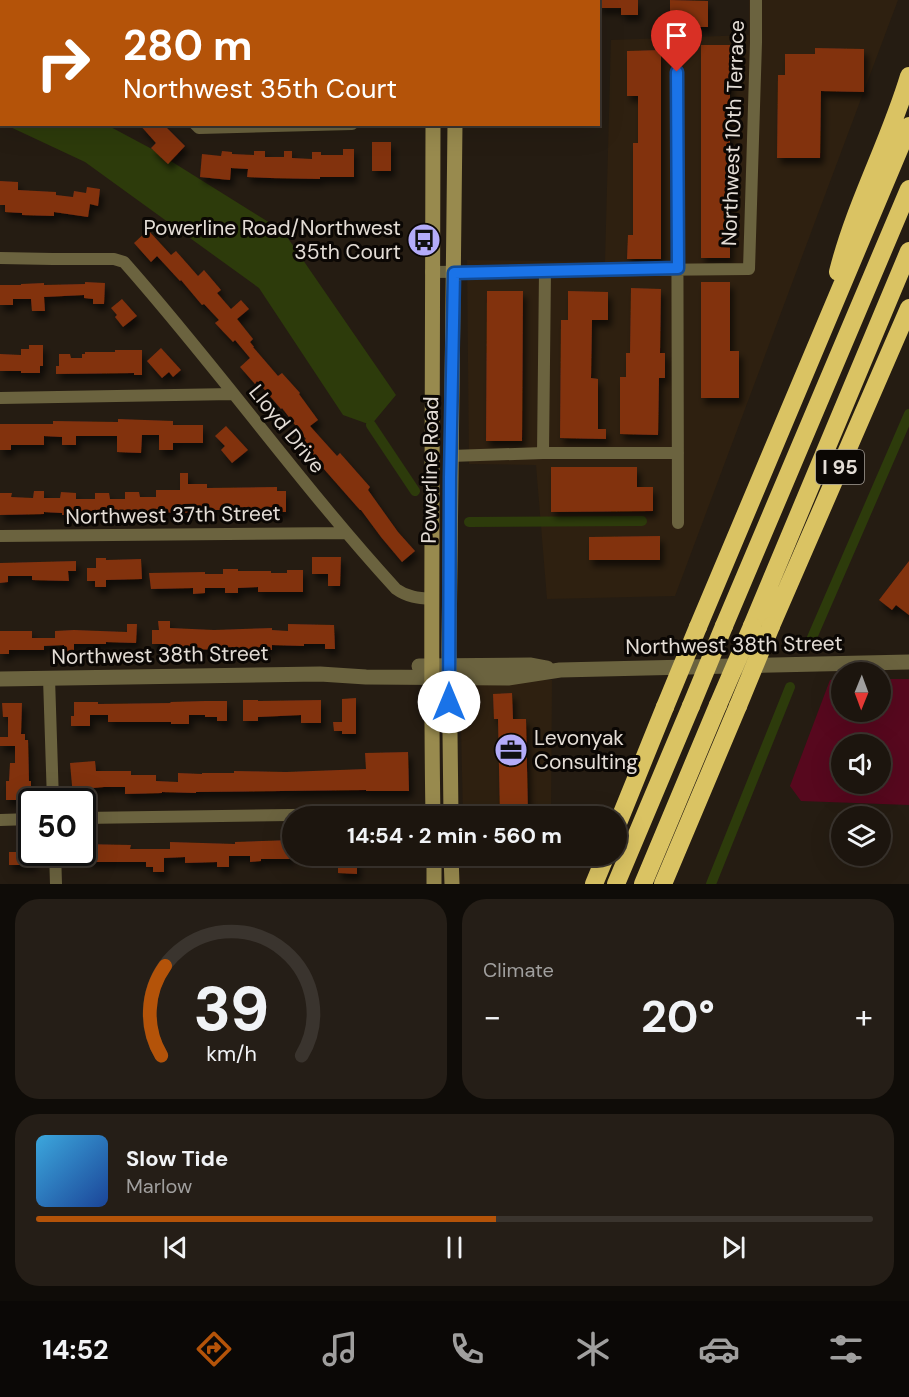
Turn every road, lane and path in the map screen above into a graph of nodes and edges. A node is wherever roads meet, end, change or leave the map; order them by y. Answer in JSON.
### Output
{"nodes":[{"id":1,"x":756,"y":0,"type":"edge"},
{"id":2,"x":677,"y":72,"type":"dead end"},
{"id":3,"x":909,"y":76,"type":"edge"},
{"id":4,"x":197,"y":126,"type":"edge"},
{"id":5,"x":276,"y":126,"type":"edge"},
{"id":6,"x":433,"y":126,"type":"edge"},
{"id":7,"x":455,"y":126,"type":"edge"},
{"id":8,"x":909,"y":126,"type":"edge"},
{"id":9,"x":902,"y":144,"type":"junction"},
{"id":10,"x":909,"y":189,"type":"edge"},
{"id":11,"x":909,"y":251,"type":"edge"},
{"id":12,"x":0,"y":258,"type":"edge"},
{"id":13,"x":678,"y":268,"type":"junction"},
{"id":14,"x":545,"y":271,"type":"junction"},
{"id":15,"x":431,"y":272,"type":"junction"},
{"id":16,"x":454,"y":273,"type":"junction"},
{"id":17,"x":860,"y":306,"type":"junction"},
{"id":18,"x":909,"y":308,"type":"edge"},
{"id":19,"x":823,"y":331,"type":"junction"},
{"id":20,"x":233,"y":394,"type":"junction"},
{"id":21,"x":0,"y":398,"type":"edge"},
{"id":22,"x":543,"y":453,"type":"junction"},
{"id":23,"x":678,"y":453,"type":"junction"},
{"id":24,"x":450,"y":456,"type":"junction"},
{"id":25,"x":678,"y":523,"type":"dead end"},
{"id":26,"x":346,"y":533,"type":"junction"},
{"id":27,"x":0,"y":536,"type":"edge"},
{"id":28,"x":432,"y":599,"type":"junction"},
{"id":29,"x":909,"y":662,"type":"edge"},
{"id":30,"x":431,"y":671,"type":"junction"},
{"id":31,"x":449,"y":671,"type":"junction"},
{"id":32,"x":50,"y":678,"type":"junction"},
{"id":33,"x":0,"y":679,"type":"edge"},
{"id":34,"x":53,"y":788,"type":"edge"},
{"id":35,"x":433,"y":806,"type":"edge"},
{"id":36,"x":451,"y":806,"type":"edge"},
{"id":37,"x":625,"y":806,"type":"edge"},
{"id":38,"x":282,"y":816,"type":"edge"},
{"id":39,"x":96,"y":818,"type":"edge"},
{"id":40,"x":18,"y":819,"type":"edge"},
{"id":41,"x":0,"y":820,"type":"edge"},
{"id":42,"x":55,"y":866,"type":"edge"},
{"id":43,"x":434,"y":866,"type":"edge"},
{"id":44,"x":452,"y":866,"type":"edge"},
{"id":45,"x":601,"y":866,"type":"edge"},
{"id":46,"x":56,"y":884,"type":"edge"},
{"id":47,"x":434,"y":884,"type":"edge"},
{"id":48,"x":452,"y":884,"type":"edge"},
{"id":49,"x":594,"y":884,"type":"edge"},
{"id":50,"x":616,"y":884,"type":"edge"},
{"id":51,"x":643,"y":884,"type":"edge"},
{"id":52,"x":663,"y":884,"type":"edge"}],
"edges":[{"from":1,"to":13,"type":"street","name":"Northwest 10th Terrace"},
{"from":2,"to":13,"type":"street"},
{"from":3,"to":19,"type":"highway"},
{"from":4,"to":5,"type":"street"},
{"from":6,"to":15,"type":"main road","name":"Powerline Road"},
{"from":7,"to":16,"type":"main road","name":"Powerline Road"},
{"from":8,"to":9,"type":"highway"},
{"from":9,"to":17,"type":"highway"},
{"from":9,"to":19,"type":"highway"},
{"from":10,"to":17,"type":"highway"},
{"from":11,"to":51,"type":"highway","bridge":true},
{"from":12,"to":20,"type":"street","name":"Lloyd Drive"},
{"from":13,"to":14,"type":"street"},
{"from":13,"to":23,"type":"street"},
{"from":14,"to":16,"type":"street"},
{"from":14,"to":22,"type":"street"},
{"from":15,"to":16,"type":"street"},
{"from":15,"to":28,"type":"main road","name":"Powerline Road"},
{"from":16,"to":24,"type":"main road","name":"Powerline Road"},
{"from":17,"to":50,"type":"highway","bridge":true},
{"from":18,"to":52,"type":"highway","number":"I 95","bridge":true},
{"from":19,"to":37,"type":"highway","bridge":true},
{"from":20,"to":21,"type":"street"},
{"from":20,"to":26,"type":"street","name":"Lloyd Drive"},
{"from":22,"to":23,"type":"street"},
{"from":22,"to":24,"type":"street"},
{"from":23,"to":25,"type":"street"},
{"from":24,"to":31,"type":"main road","name":"Powerline Road"},
{"from":26,"to":27,"type":"street","name":"Northwest 37th Street"},
{"from":26,"to":28,"type":"street","name":"Lloyd Drive"},
{"from":28,"to":30,"type":"main road","name":"Powerline Road"},
{"from":29,"to":31,"type":"street","name":"Northwest 38th Street"},
{"from":30,"to":31,"type":"street","name":"Northwest 38th Street"},
{"from":30,"to":32,"type":"street","name":"Northwest 38th Street"},
{"from":30,"to":35,"type":"main road","name":"Powerline Road"},
{"from":31,"to":36,"type":"main road","name":"Powerline Road"},
{"from":32,"to":33,"type":"street","name":"Northwest 38th Street"},
{"from":32,"to":34,"type":"street"},
{"from":38,"to":39,"type":"street"},
{"from":40,"to":41,"type":"street"},
{"from":42,"to":46,"type":"street"},
{"from":43,"to":47,"type":"main road"},
{"from":44,"to":48,"type":"main road"},
{"from":45,"to":49,"type":"highway"}]}
